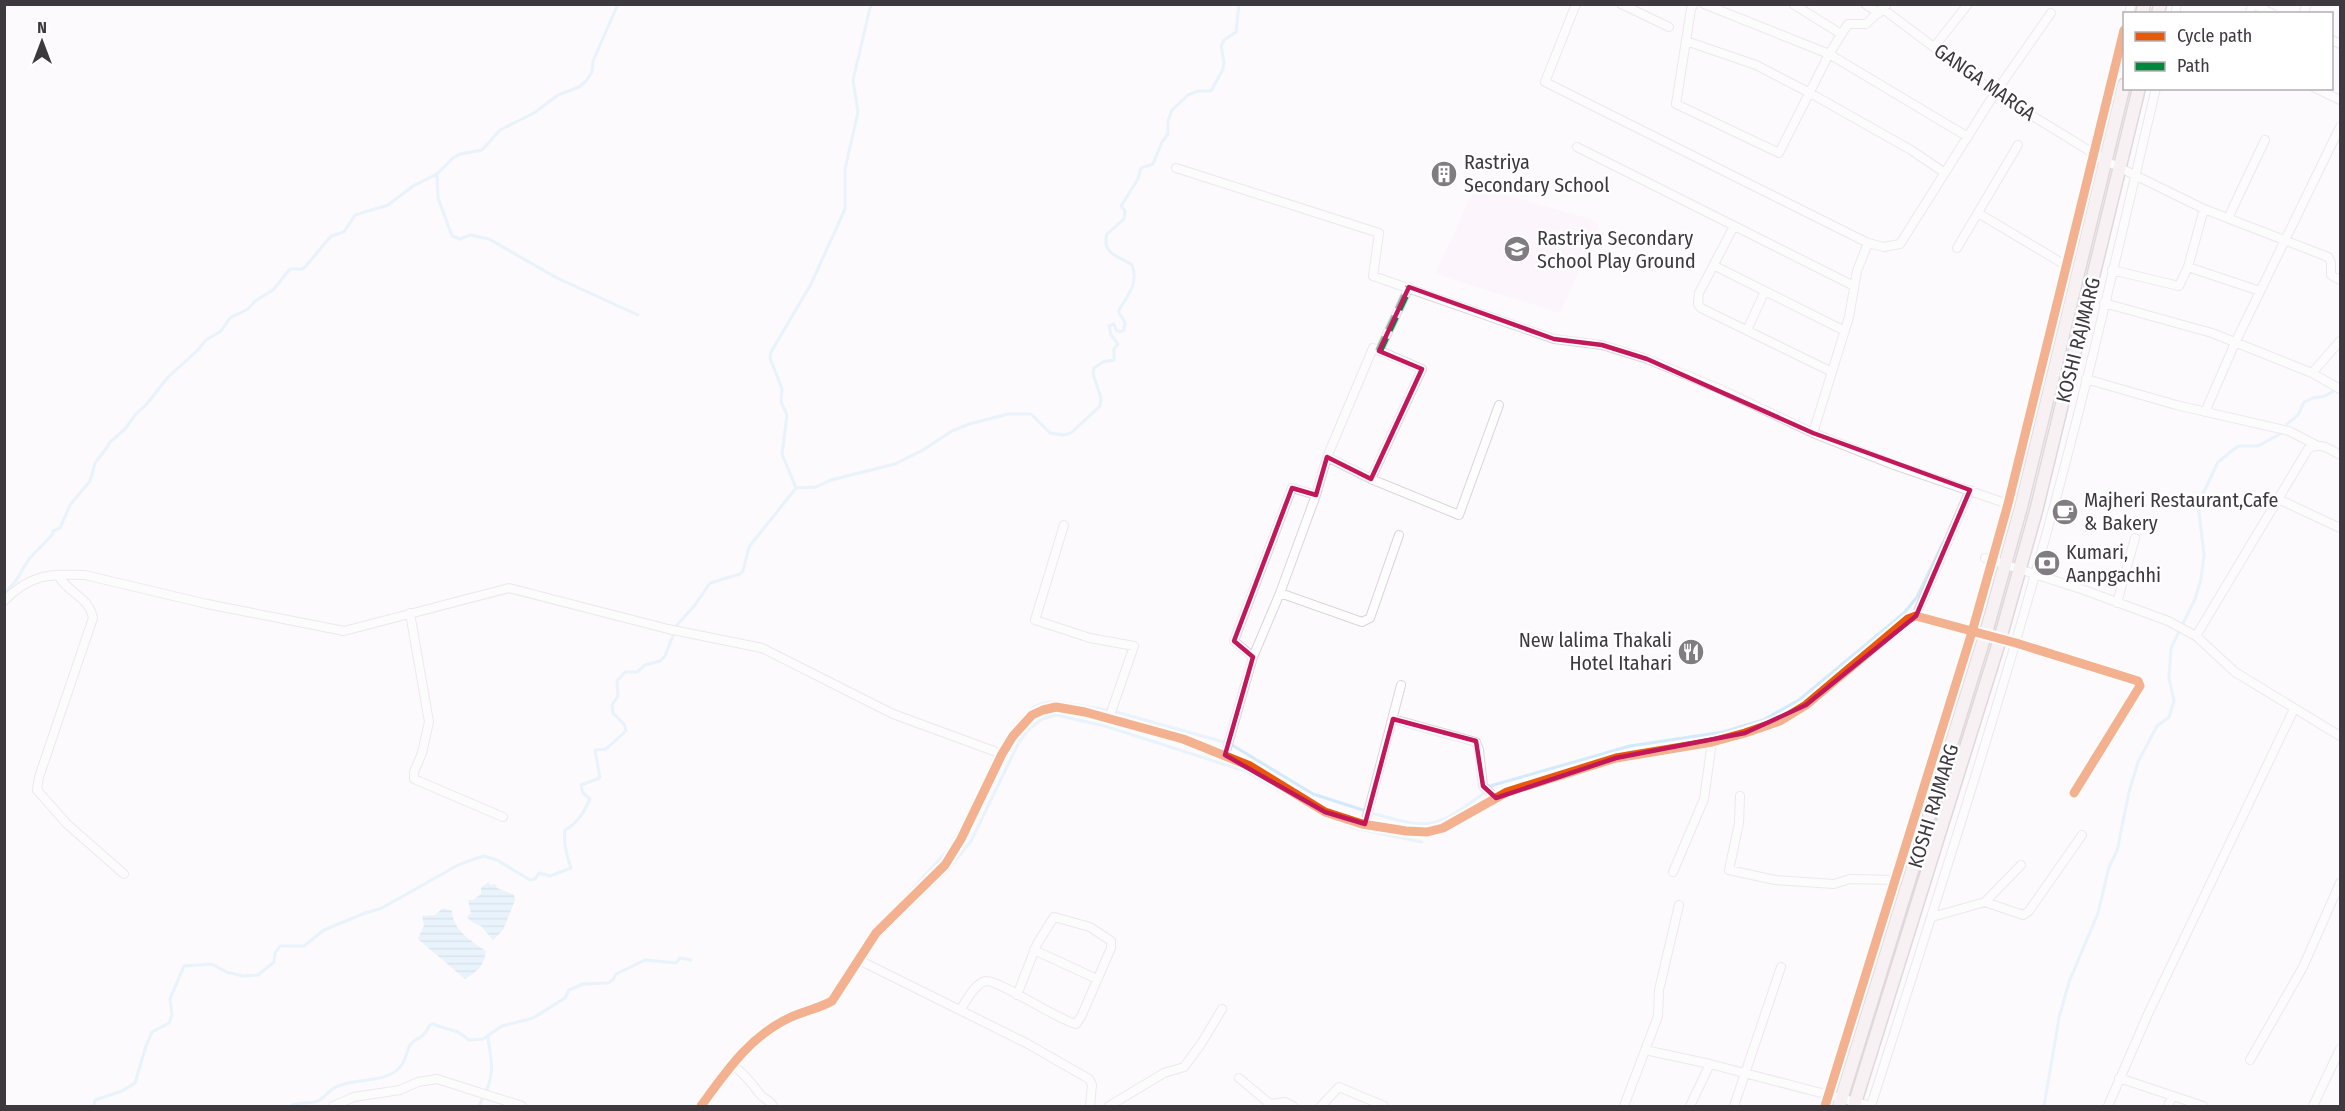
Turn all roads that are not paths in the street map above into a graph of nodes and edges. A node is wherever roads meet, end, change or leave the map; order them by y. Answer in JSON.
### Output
{"nodes":[{"id":1,"x":1576,"y":4,"type":"edge"},
{"id":2,"x":1621,"y":4,"type":"edge"},
{"id":3,"x":1694,"y":4,"type":"edge"},
{"id":4,"x":1704,"y":4,"type":"edge"},
{"id":5,"x":1793,"y":4,"type":"edge"},
{"id":6,"x":1865,"y":4,"type":"edge"},
{"id":7,"x":1968,"y":4,"type":"edge"},
{"id":8,"x":2253,"y":5,"type":"edge"},
{"id":9,"x":1719,"y":7,"type":"edge"},
{"id":10,"x":1883,"y":9,"type":"edge"},
{"id":11,"x":2269,"y":12,"type":"edge"},
{"id":12,"x":2051,"y":13,"type":"dead end"},
{"id":13,"x":1669,"y":27,"type":"dead end"},
{"id":14,"x":1841,"y":34,"type":"junction"},
{"id":15,"x":2123,"y":34,"type":"edge"},
{"id":16,"x":1686,"y":41,"type":"junction"},
{"id":17,"x":1934,"y":47,"type":"junction"},
{"id":18,"x":1829,"y":54,"type":"junction"},
{"id":19,"x":2123,"y":89,"type":"edge"},
{"id":20,"x":2139,"y":90,"type":"edge"},
{"id":21,"x":2156,"y":90,"type":"edge"},
{"id":22,"x":2319,"y":90,"type":"edge"},
{"id":23,"x":1810,"y":93,"type":"junction"},
{"id":24,"x":1995,"y":93,"type":"junction"},
{"id":25,"x":2340,"y":100,"type":"edge"},
{"id":26,"x":2340,"y":127,"type":"edge"},
{"id":27,"x":1968,"y":136,"type":"junction"},
{"id":28,"x":2265,"y":141,"type":"dead end"},
{"id":29,"x":2018,"y":145,"type":"dead end"},
{"id":30,"x":1577,"y":147,"type":"dead end"},
{"id":31,"x":2095,"y":154,"type":"junction"},
{"id":32,"x":2106,"y":161,"type":"junction"},
{"id":33,"x":1176,"y":168,"type":"dead end"},
{"id":34,"x":2120,"y":168,"type":"junction"},
{"id":35,"x":1945,"y":173,"type":"junction"},
{"id":36,"x":2135,"y":175,"type":"junction"},
{"id":37,"x":2204,"y":209,"type":"junction"},
{"id":38,"x":1978,"y":213,"type":"junction"},
{"id":39,"x":2228,"y":218,"type":"junction"},
{"id":40,"x":1734,"y":226,"type":"junction"},
{"id":41,"x":2286,"y":239,"type":"junction"},
{"id":42,"x":1868,"y":243,"type":"junction"},
{"id":43,"x":1957,"y":248,"type":"dead end"},
{"id":44,"x":1715,"y":266,"type":"junction"},
{"id":45,"x":2067,"y":266,"type":"junction"},
{"id":46,"x":2188,"y":267,"type":"junction"},
{"id":47,"x":2112,"y":270,"type":"junction"},
{"id":48,"x":2340,"y":280,"type":"edge"},
{"id":49,"x":1854,"y":286,"type":"junction"},
{"id":50,"x":1409,"y":287,"type":"junction"},
{"id":51,"x":1765,"y":291,"type":"junction"},
{"id":52,"x":2260,"y":291,"type":"junction"},
{"id":53,"x":2104,"y":303,"type":"junction"},
{"id":54,"x":1747,"y":330,"type":"junction"},
{"id":55,"x":1845,"y":331,"type":"junction"},
{"id":56,"x":2340,"y":340,"type":"edge"},
{"id":57,"x":2235,"y":342,"type":"junction"},
{"id":58,"x":1379,"y":351,"type":"junction"},
{"id":59,"x":1832,"y":372,"type":"junction"},
{"id":60,"x":2312,"y":373,"type":"junction"},
{"id":61,"x":2086,"y":379,"type":"junction"},
{"id":62,"x":2340,"y":389,"type":"edge"},
{"id":63,"x":1500,"y":405,"type":"dead end"},
{"id":64,"x":2205,"y":412,"type":"junction"},
{"id":65,"x":1813,"y":433,"type":"junction"},
{"id":66,"x":2316,"y":445,"type":"junction"},
{"id":67,"x":2340,"y":455,"type":"edge"},
{"id":68,"x":1326,"y":458,"type":"junction"},
{"id":69,"x":1371,"y":479,"type":"junction"},
{"id":70,"x":1970,"y":490,"type":"junction"},
{"id":71,"x":1316,"y":495,"type":"junction"},
{"id":72,"x":2278,"y":499,"type":"junction"},
{"id":73,"x":2008,"y":504,"type":"junction"},
{"id":74,"x":1064,"y":525,"type":"dead end"},
{"id":75,"x":2340,"y":528,"type":"edge"},
{"id":76,"x":1399,"y":535,"type":"dead end"},
{"id":77,"x":2135,"y":538,"type":"dead end"},
{"id":78,"x":1988,"y":559,"type":"junction"},
{"id":79,"x":2005,"y":564,"type":"junction"},
{"id":80,"x":2019,"y":569,"type":"junction"},
{"id":81,"x":2035,"y":574,"type":"junction"},
{"id":82,"x":58,"y":575,"type":"junction"},
{"id":83,"x":1280,"y":592,"type":"junction"},
{"id":84,"x":4,"y":601,"type":"edge"},
{"id":85,"x":2118,"y":603,"type":"junction"},
{"id":86,"x":411,"y":613,"type":"junction"},
{"id":87,"x":1916,"y":616,"type":"junction"},
{"id":88,"x":1972,"y":632,"type":"junction"},
{"id":89,"x":1985,"y":635,"type":"junction"},
{"id":90,"x":2196,"y":636,"type":"junction"},
{"id":91,"x":2000,"y":639,"type":"junction"},
{"id":92,"x":2016,"y":642,"type":"junction"},
{"id":93,"x":1253,"y":657,"type":"junction"},
{"id":94,"x":1401,"y":685,"type":"dead end"},
{"id":95,"x":2294,"y":709,"type":"junction"},
{"id":96,"x":1109,"y":718,"type":"junction"},
{"id":97,"x":1393,"y":719,"type":"junction"},
{"id":98,"x":2340,"y":736,"type":"edge"},
{"id":99,"x":1712,"y":742,"type":"junction"},
{"id":100,"x":1002,"y":754,"type":"junction"},
{"id":101,"x":1225,"y":754,"type":"junction"},
{"id":102,"x":2074,"y":794,"type":"dead end"},
{"id":103,"x":1740,"y":796,"type":"dead end"},
{"id":104,"x":1496,"y":798,"type":"junction"},
{"id":105,"x":503,"y":817,"type":"dead end"},
{"id":106,"x":1365,"y":824,"type":"junction"},
{"id":107,"x":2082,"y":835,"type":"dead end"},
{"id":108,"x":2021,"y":865,"type":"dead end"},
{"id":109,"x":1673,"y":872,"type":"dead end"},
{"id":110,"x":124,"y":874,"type":"dead end"},
{"id":111,"x":1896,"y":880,"type":"junction"},
{"id":112,"x":2340,"y":883,"type":"edge"},
{"id":113,"x":1985,"y":902,"type":"junction"},
{"id":114,"x":1679,"y":905,"type":"dead end"},
{"id":115,"x":1932,"y":917,"type":"junction"},
{"id":116,"x":1034,"y":950,"type":"junction"},
{"id":117,"x":859,"y":960,"type":"junction"},
{"id":118,"x":1781,"y":967,"type":"dead end"},
{"id":119,"x":1097,"y":979,"type":"junction"},
{"id":120,"x":1017,"y":995,"type":"junction"},
{"id":121,"x":961,"y":1009,"type":"junction"},
{"id":122,"x":1222,"y":1009,"type":"dead end"},
{"id":123,"x":2340,"y":1049,"type":"edge"},
{"id":124,"x":1645,"y":1050,"type":"junction"},
{"id":125,"x":2250,"y":1060,"type":"dead end"},
{"id":126,"x":732,"y":1064,"type":"junction"},
{"id":127,"x":1710,"y":1064,"type":"junction"},
{"id":128,"x":1745,"y":1073,"type":"junction"},
{"id":129,"x":1239,"y":1078,"type":"dead end"},
{"id":130,"x":2119,"y":1078,"type":"junction"},
{"id":131,"x":1828,"y":1095,"type":"junction"},
{"id":132,"x":2172,"y":1096,"type":"junction"},
{"id":133,"x":1840,"y":1102,"type":"edge"},
{"id":134,"x":1855,"y":1104,"type":"edge"},
{"id":135,"x":1871,"y":1106,"type":"edge"},
{"id":136,"x":333,"y":1107,"type":"edge"},
{"id":137,"x":522,"y":1107,"type":"edge"},
{"id":138,"x":701,"y":1107,"type":"edge"},
{"id":139,"x":773,"y":1107,"type":"edge"},
{"id":140,"x":1090,"y":1107,"type":"edge"},
{"id":141,"x":1109,"y":1107,"type":"edge"},
{"id":142,"x":1293,"y":1107,"type":"edge"},
{"id":143,"x":1321,"y":1107,"type":"edge"},
{"id":144,"x":1384,"y":1107,"type":"edge"},
{"id":145,"x":1624,"y":1107,"type":"edge"},
{"id":146,"x":1690,"y":1107,"type":"edge"},
{"id":147,"x":1734,"y":1107,"type":"edge"},
{"id":148,"x":1825,"y":1107,"type":"edge"},
{"id":149,"x":2108,"y":1107,"type":"edge"},
{"id":150,"x":2168,"y":1107,"type":"edge"},
{"id":151,"x":2203,"y":1107,"type":"edge"},
{"id":152,"x":2313,"y":1107,"type":"edge"}],
"edges":[{"from":1,"to":42,"type":"street"},
{"from":2,"to":13,"type":"street"},
{"from":3,"to":16,"type":"street"},
{"from":4,"to":9,"type":"street"},
{"from":5,"to":14,"type":"street"},
{"from":6,"to":10,"type":"street","name":"GANGA MARGA"},
{"from":7,"to":17,"type":"street"},
{"from":8,"to":11,"type":"street"},
{"from":9,"to":18,"type":"street"},
{"from":10,"to":14,"type":"street"},
{"from":10,"to":17,"type":"street","name":"GANGA MARGA"},
{"from":12,"to":24,"type":"street"},
{"from":14,"to":18,"type":"street"},
{"from":15,"to":31,"type":"street"},
{"from":16,"to":23,"type":"street"},
{"from":16,"to":23,"type":"street"},
{"from":17,"to":24,"type":"street","name":"GANGA MARGA"},
{"from":18,"to":23,"type":"street"},
{"from":18,"to":27,"type":"street"},
{"from":19,"to":32,"type":"main road","name":"KOSHI RAJMARG"},
{"from":20,"to":34,"type":"main road","name":"KOSHI RAJMARG"},
{"from":21,"to":36,"type":"street"},
{"from":22,"to":25,"type":"street"},
{"from":23,"to":35,"type":"street"},
{"from":24,"to":27,"type":"street"},
{"from":24,"to":31,"type":"street","name":"GANGA MARGA"},
{"from":26,"to":41,"type":"street"},
{"from":27,"to":35,"type":"street"},
{"from":28,"to":39,"type":"street"},
{"from":29,"to":38,"type":"street"},
{"from":30,"to":40,"type":"street"},
{"from":31,"to":32,"type":"street","name":"GANGA MARGA"},
{"from":31,"to":45,"type":"street"},
{"from":32,"to":34,"type":"street","name":"GANGA MARGA"},
{"from":32,"to":79,"type":"main road","name":"KOSHI RAJMARG"},
{"from":33,"to":50,"type":"street"},
{"from":34,"to":36,"type":"street","name":"GANGA MARGA"},
{"from":34,"to":80,"type":"main road","name":"KOSHI RAJMARG"},
{"from":35,"to":42,"type":"street"},
{"from":36,"to":37,"type":"street","name":"GANGA MARGA"},
{"from":36,"to":47,"type":"street"},
{"from":37,"to":39,"type":"street","name":"GANGA MARGA"},
{"from":37,"to":46,"type":"street"},
{"from":38,"to":43,"type":"street"},
{"from":38,"to":45,"type":"street"},
{"from":39,"to":41,"type":"street","name":"GANGA MARGA"},
{"from":40,"to":44,"type":"street"},
{"from":40,"to":49,"type":"street"},
{"from":41,"to":48,"type":"street","name":"GANGA MARGA"},
{"from":41,"to":52,"type":"street"},
{"from":42,"to":49,"type":"street"},
{"from":44,"to":51,"type":"street"},
{"from":44,"to":54,"type":"street"},
{"from":45,"to":73,"type":"street"},
{"from":46,"to":47,"type":"street"},
{"from":46,"to":52,"type":"street"},
{"from":47,"to":53,"type":"street"},
{"from":49,"to":55,"type":"street"},
{"from":50,"to":58,"type":"street"},
{"from":50,"to":65,"type":"street"},
{"from":51,"to":54,"type":"street"},
{"from":51,"to":55,"type":"street"},
{"from":52,"to":57,"type":"street"},
{"from":53,"to":57,"type":"street"},
{"from":53,"to":61,"type":"street"},
{"from":54,"to":59,"type":"street"},
{"from":55,"to":59,"type":"street"},
{"from":56,"to":60,"type":"street"},
{"from":57,"to":60,"type":"street"},
{"from":57,"to":64,"type":"street"},
{"from":58,"to":68,"type":"street"},
{"from":58,"to":69,"type":"street"},
{"from":59,"to":65,"type":"street"},
{"from":60,"to":62,"type":"street"},
{"from":61,"to":64,"type":"street"},
{"from":61,"to":81,"type":"street"},
{"from":63,"to":69,"type":"street"},
{"from":64,"to":66,"type":"street"},
{"from":65,"to":70,"type":"street"},
{"from":66,"to":67,"type":"street"},
{"from":66,"to":72,"type":"street"},
{"from":68,"to":69,"type":"street"},
{"from":68,"to":71,"type":"street"},
{"from":70,"to":73,"type":"street"},
{"from":70,"to":87,"type":"street"},
{"from":71,"to":83,"type":"street"},
{"from":71,"to":93,"type":"street"},
{"from":72,"to":75,"type":"street"},
{"from":72,"to":90,"type":"street"},
{"from":73,"to":78,"type":"street"},
{"from":74,"to":96,"type":"street"},
{"from":76,"to":83,"type":"street"},
{"from":77,"to":85,"type":"street"},
{"from":78,"to":79,"type":"street"},
{"from":78,"to":88,"type":"street"},
{"from":79,"to":80,"type":"street"},
{"from":79,"to":89,"type":"main road","name":"KOSHI RAJMARG"},
{"from":80,"to":81,"type":"street"},
{"from":80,"to":91,"type":"main road","name":"KOSHI RAJMARG"},
{"from":81,"to":85,"type":"street"},
{"from":81,"to":92,"type":"street"},
{"from":82,"to":84,"type":"street"},
{"from":82,"to":86,"type":"street"},
{"from":82,"to":110,"type":"street"},
{"from":83,"to":93,"type":"street"},
{"from":85,"to":90,"type":"street"},
{"from":86,"to":100,"type":"street"},
{"from":86,"to":105,"type":"street"},
{"from":87,"to":88,"type":"street"},
{"from":87,"to":99,"type":"street"},
{"from":88,"to":89,"type":"street"},
{"from":88,"to":111,"type":"street"},
{"from":89,"to":91,"type":"street"},
{"from":89,"to":133,"type":"main road","name":"KOSHI RAJMARG"},
{"from":90,"to":95,"type":"street"},
{"from":91,"to":92,"type":"street"},
{"from":91,"to":134,"type":"main road","name":"KOSHI RAJMARG"},
{"from":92,"to":102,"type":"street"},
{"from":92,"to":115,"type":"street"},
{"from":93,"to":101,"type":"street"},
{"from":94,"to":97,"type":"street"},
{"from":95,"to":98,"type":"street"},
{"from":95,"to":130,"type":"street"},
{"from":96,"to":100,"type":"street"},
{"from":96,"to":101,"type":"street"},
{"from":97,"to":104,"type":"street"},
{"from":97,"to":106,"type":"street"},
{"from":99,"to":104,"type":"street"},
{"from":99,"to":109,"type":"street"},
{"from":100,"to":117,"type":"street"},
{"from":101,"to":106,"type":"street"},
{"from":103,"to":111,"type":"street"},
{"from":104,"to":106,"type":"street"},
{"from":107,"to":113,"type":"street"},
{"from":108,"to":113,"type":"street"},
{"from":111,"to":131,"type":"street"},
{"from":112,"to":125,"type":"street"},
{"from":113,"to":115,"type":"street"},
{"from":114,"to":124,"type":"street"},
{"from":115,"to":135,"type":"street"},
{"from":116,"to":119,"type":"street"},
{"from":116,"to":119,"type":"street"},
{"from":116,"to":120,"type":"street"},
{"from":117,"to":121,"type":"street"},
{"from":117,"to":126,"type":"street"},
{"from":118,"to":128,"type":"street"},
{"from":119,"to":120,"type":"street"},
{"from":120,"to":121,"type":"street"},
{"from":121,"to":140,"type":"street"},
{"from":122,"to":141,"type":"street"},
{"from":123,"to":152,"type":"street"},
{"from":124,"to":127,"type":"street"},
{"from":124,"to":145,"type":"street"},
{"from":126,"to":138,"type":"street"},
{"from":126,"to":139,"type":"street"},
{"from":127,"to":128,"type":"street"},
{"from":127,"to":146,"type":"street"},
{"from":128,"to":131,"type":"street"},
{"from":128,"to":147,"type":"street"},
{"from":129,"to":142,"type":"street"},
{"from":130,"to":132,"type":"street"},
{"from":130,"to":149,"type":"street"},
{"from":131,"to":133,"type":"street"},
{"from":131,"to":148,"type":"street"},
{"from":132,"to":150,"type":"street"},
{"from":132,"to":151,"type":"street"},
{"from":133,"to":134,"type":"street"},
{"from":134,"to":135,"type":"street"},
{"from":136,"to":137,"type":"street"},
{"from":143,"to":144,"type":"street"}]}
